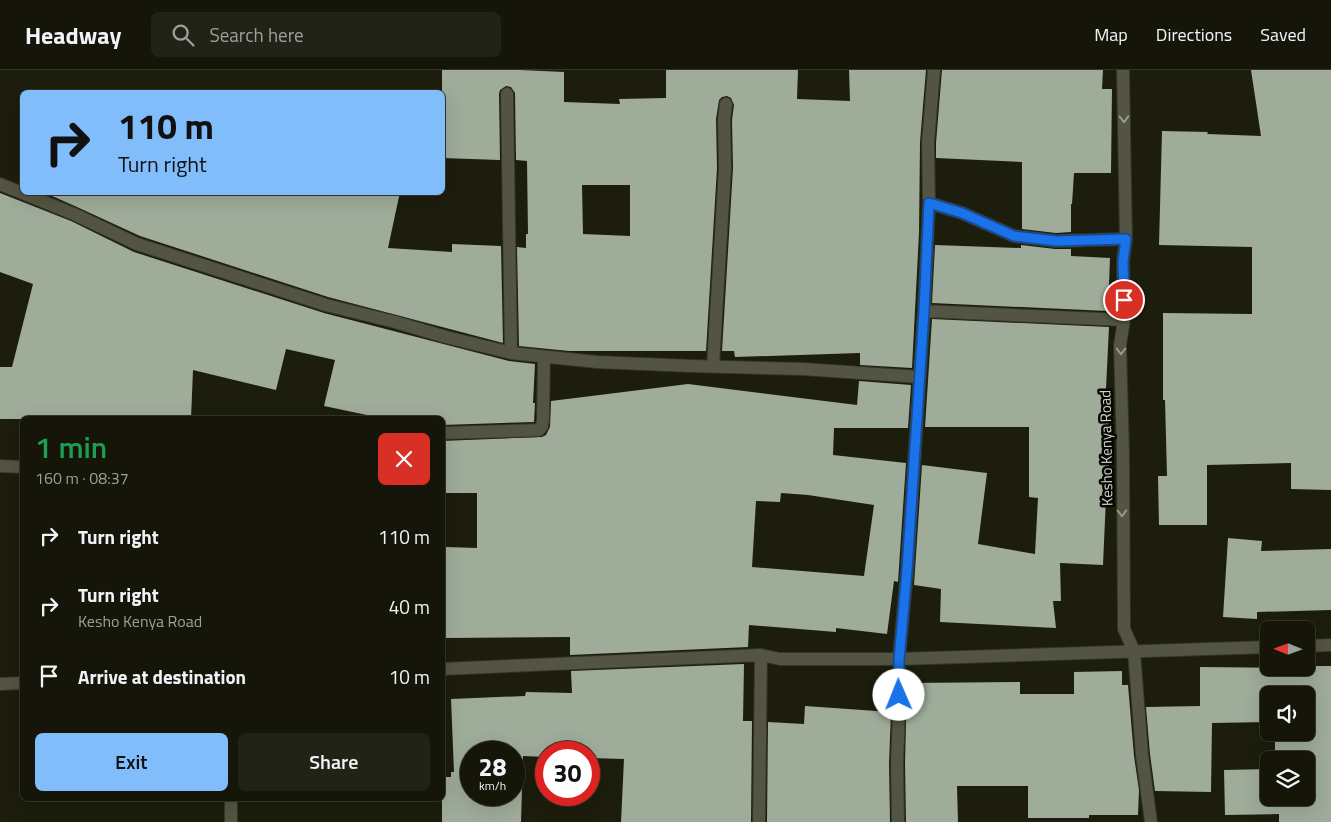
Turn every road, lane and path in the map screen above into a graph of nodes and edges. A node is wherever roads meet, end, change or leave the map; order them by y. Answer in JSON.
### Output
{"nodes":[{"id":1,"x":934,"y":70,"type":"edge"},
{"id":2,"x":1123,"y":70,"type":"edge"},
{"id":3,"x":507,"y":94,"type":"dead end"},
{"id":4,"x":726,"y":104,"type":"dead end"},
{"id":5,"x":0,"y":184,"type":"edge"},
{"id":6,"x":20,"y":192,"type":"edge"},
{"id":7,"x":27,"y":195,"type":"edge"},
{"id":8,"x":929,"y":203,"type":"junction"},
{"id":9,"x":1126,"y":239,"type":"junction"},
{"id":10,"x":924,"y":311,"type":"junction"},
{"id":11,"x":1124,"y":320,"type":"junction"},
{"id":12,"x":511,"y":353,"type":"junction"},
{"id":13,"x":544,"y":357,"type":"junction"},
{"id":14,"x":713,"y":366,"type":"junction"},
{"id":15,"x":920,"y":378,"type":"junction"},
{"id":16,"x":445,"y":433,"type":"edge"},
{"id":17,"x":0,"y":466,"type":"edge"},
{"id":18,"x":20,"y":467,"type":"edge"},
{"id":19,"x":1331,"y":645,"type":"edge"},
{"id":20,"x":1315,"y":646,"type":"edge"},
{"id":21,"x":1260,"y":647,"type":"edge"},
{"id":22,"x":1134,"y":651,"type":"junction"},
{"id":23,"x":761,"y":655,"type":"junction"},
{"id":24,"x":899,"y":660,"type":"junction"},
{"id":25,"x":445,"y":669,"type":"edge"},
{"id":26,"x":20,"y":683,"type":"edge"},
{"id":27,"x":0,"y":684,"type":"edge"},
{"id":28,"x":231,"y":801,"type":"edge"},
{"id":29,"x":231,"y":822,"type":"edge"},
{"id":30,"x":759,"y":822,"type":"edge"},
{"id":31,"x":898,"y":822,"type":"edge"},
{"id":32,"x":1151,"y":822,"type":"edge"}],
"edges":[{"from":1,"to":8,"type":"street"},
{"from":2,"to":9,"type":"street","name":"Kesho Kenya Road","one_way":true},
{"from":3,"to":12,"type":"street"},
{"from":4,"to":14,"type":"street"},
{"from":5,"to":6,"type":"street"},
{"from":7,"to":12,"type":"street"},
{"from":8,"to":9,"type":"street"},
{"from":8,"to":10,"type":"street"},
{"from":9,"to":11,"type":"street","name":"Kesho Kenya Road"},
{"from":10,"to":11,"type":"street"},
{"from":10,"to":15,"type":"street"},
{"from":11,"to":22,"type":"street","name":"Kesho Kenya Road","one_way":true},
{"from":12,"to":13,"type":"street"},
{"from":13,"to":14,"type":"street"},
{"from":13,"to":16,"type":"street"},
{"from":14,"to":15,"type":"street"},
{"from":15,"to":24,"type":"street"},
{"from":17,"to":18,"type":"street"},
{"from":19,"to":20,"type":"street"},
{"from":21,"to":22,"type":"street"},
{"from":22,"to":24,"type":"street"},
{"from":22,"to":32,"type":"street","name":"Kesho Kenya Road"},
{"from":23,"to":24,"type":"street"},
{"from":23,"to":25,"type":"street"},
{"from":23,"to":30,"type":"street"},
{"from":24,"to":31,"type":"street"},
{"from":26,"to":27,"type":"street"},
{"from":28,"to":29,"type":"street"}]}
